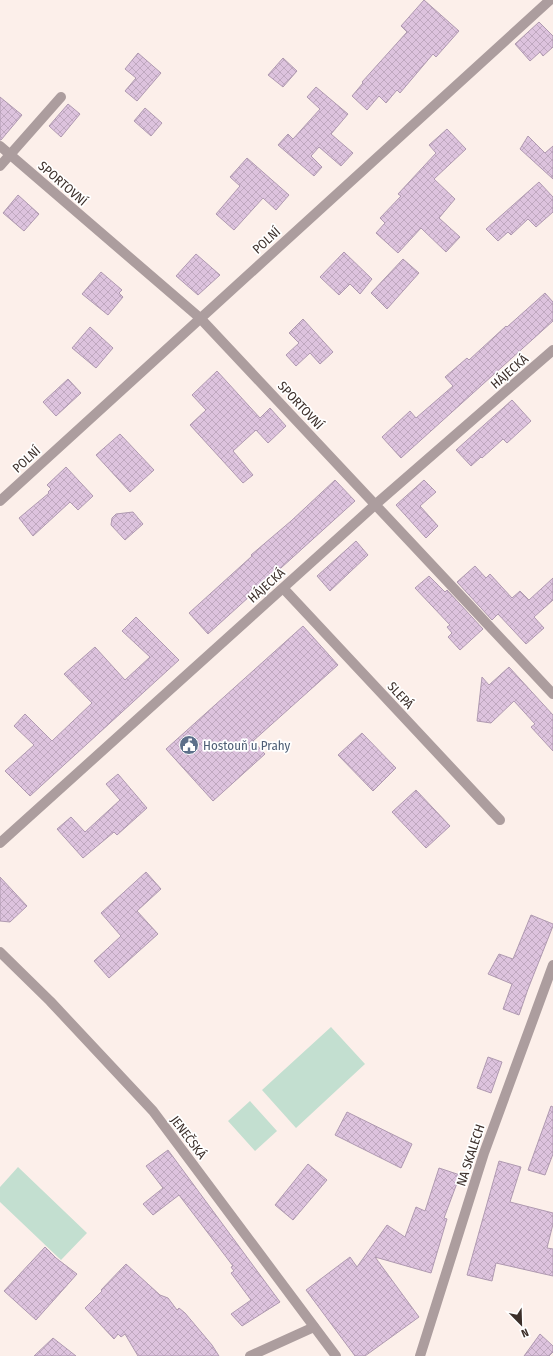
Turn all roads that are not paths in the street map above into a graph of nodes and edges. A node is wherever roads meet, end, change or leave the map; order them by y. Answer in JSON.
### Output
{"nodes":[{"id":1,"x":550,"y":0,"type":"edge"},
{"id":2,"x":61,"y":97,"type":"dead end"},
{"id":3,"x":0,"y":146,"type":"edge"},
{"id":4,"x":10,"y":154,"type":"junction"},
{"id":5,"x":0,"y":166,"type":"edge"},
{"id":6,"x":200,"y":318,"type":"junction"},
{"id":7,"x":553,"y":350,"type":"edge"},
{"id":8,"x":0,"y":501,"type":"edge"},
{"id":9,"x":376,"y":504,"type":"junction"},
{"id":10,"x":283,"y":588,"type":"junction"},
{"id":11,"x":553,"y":694,"type":"edge"},
{"id":12,"x":500,"y":820,"type":"dead end"},
{"id":13,"x":0,"y":843,"type":"edge"},
{"id":14,"x":0,"y":952,"type":"edge"},
{"id":15,"x":553,"y":965,"type":"edge"},
{"id":16,"x":314,"y":1327,"type":"junction"},
{"id":17,"x":250,"y":1356,"type":"edge"},
{"id":18,"x":336,"y":1356,"type":"edge"},
{"id":19,"x":420,"y":1356,"type":"edge"}],
"edges":[{"from":1,"to":6,"type":"street","name":"POLNÍ"},
{"from":2,"to":4,"type":"street"},
{"from":3,"to":4,"type":"street","name":"SPORTOVNÍ"},
{"from":4,"to":5,"type":"street"},
{"from":4,"to":6,"type":"street","name":"SPORTOVNÍ"},
{"from":6,"to":8,"type":"street","name":"POLNÍ"},
{"from":6,"to":9,"type":"street","name":"SPORTOVNÍ"},
{"from":7,"to":9,"type":"street","name":"HÁJECKÁ"},
{"from":9,"to":10,"type":"street","name":"HÁJECKÁ"},
{"from":9,"to":11,"type":"street","name":"SPORTOVNÍ"},
{"from":10,"to":12,"type":"street","name":"SLEPÁ"},
{"from":10,"to":13,"type":"street","name":"HÁJECKÁ"},
{"from":14,"to":16,"type":"street","name":"JENEČSKÁ"},
{"from":15,"to":19,"type":"street","name":"NA SKALECH"},
{"from":16,"to":17,"type":"street"},
{"from":16,"to":18,"type":"street","name":"JENEČSKÁ"}]}
